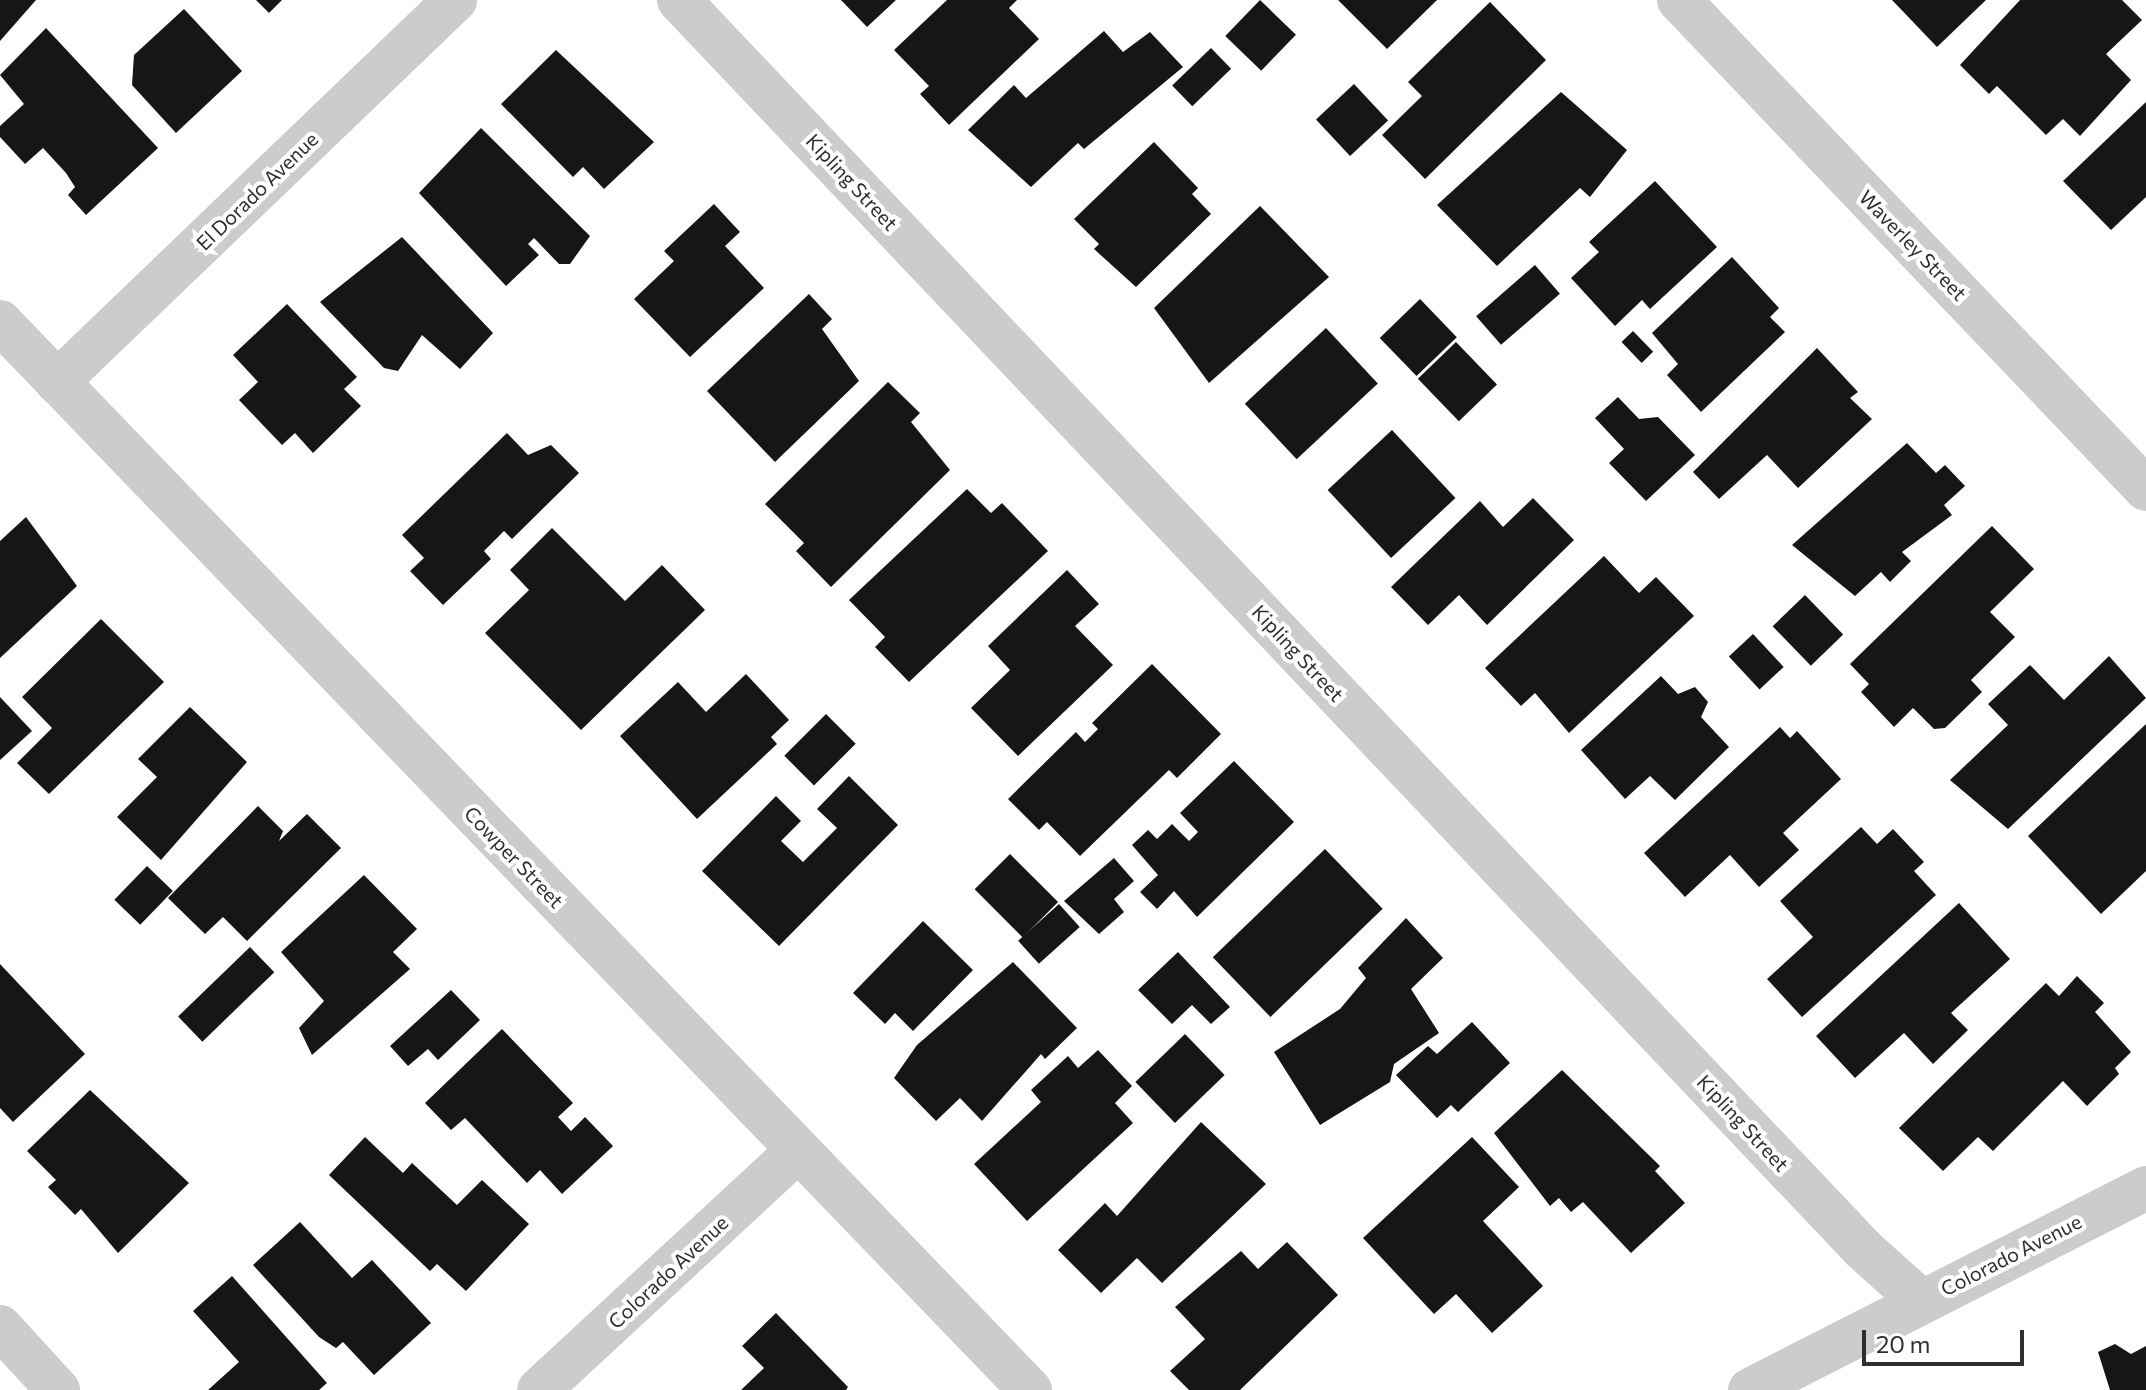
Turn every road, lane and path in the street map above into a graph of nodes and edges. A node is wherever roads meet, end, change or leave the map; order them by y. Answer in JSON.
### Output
{"nodes":[{"id":1,"x":455,"y":0,"type":"edge"},
{"id":2,"x":679,"y":0,"type":"edge"},
{"id":3,"x":1679,"y":0,"type":"edge"},
{"id":4,"x":0,"y":322,"type":"edge"},
{"id":5,"x":57,"y":382,"type":"junction"},
{"id":6,"x":2146,"y":489,"type":"edge"},
{"id":7,"x":796,"y":1152,"type":"junction"},
{"id":8,"x":2146,"y":1188,"type":"edge"},
{"id":9,"x":1921,"y":1301,"type":"junction"},
{"id":10,"x":0,"y":1327,"type":"edge"},
{"id":11,"x":58,"y":1390,"type":"edge"},
{"id":12,"x":539,"y":1390,"type":"edge"},
{"id":13,"x":1030,"y":1390,"type":"edge"},
{"id":14,"x":1750,"y":1390,"type":"edge"}],
"edges":[{"from":1,"to":5,"type":"street","name":"El Dorado Avenue"},
{"from":2,"to":9,"type":"street","name":"Kipling Street"},
{"from":3,"to":6,"type":"street","name":"Waverley Street"},
{"from":4,"to":5,"type":"street","name":"Cowper Street"},
{"from":5,"to":7,"type":"street","name":"Cowper Street"},
{"from":7,"to":12,"type":"street","name":"Colorado Avenue"},
{"from":7,"to":13,"type":"street","name":"Cowper Street"},
{"from":8,"to":9,"type":"street","name":"Colorado Avenue"},
{"from":9,"to":14,"type":"street","name":"Colorado Avenue"},
{"from":10,"to":11,"type":"street"}]}
